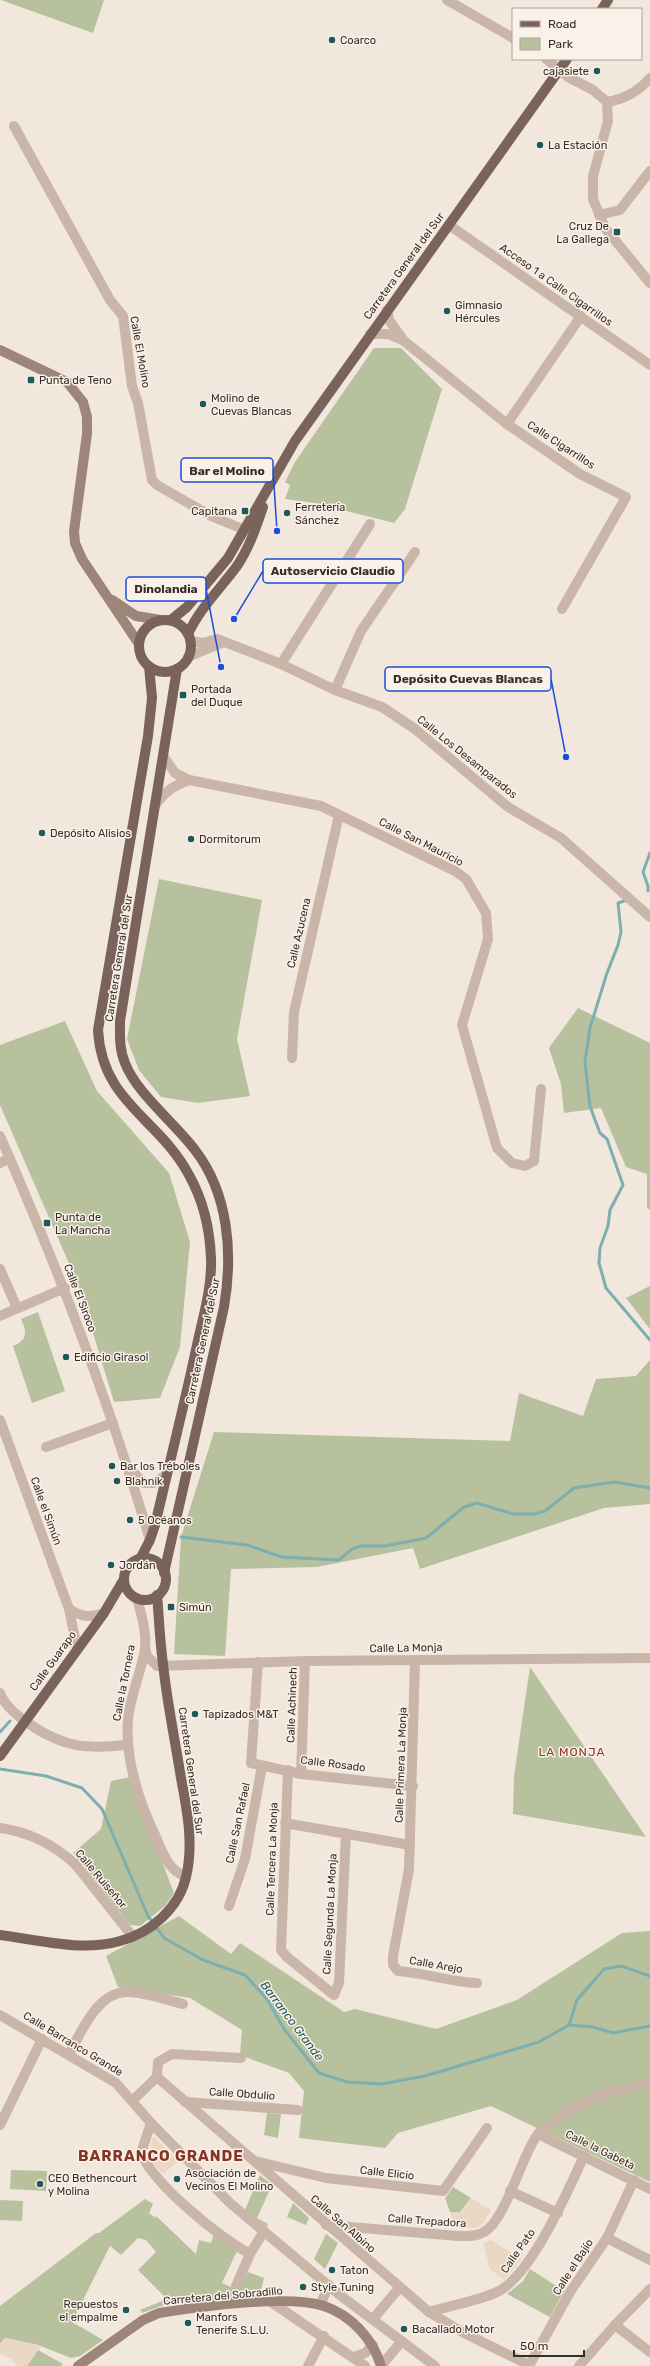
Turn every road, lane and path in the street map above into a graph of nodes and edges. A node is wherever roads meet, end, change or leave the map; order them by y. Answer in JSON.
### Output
{"nodes":[{"id":1,"x":447,"y":0,"type":"edge"},
{"id":2,"x":512,"y":37,"type":"edge"},
{"id":3,"x":547,"y":60,"type":"edge"},
{"id":4,"x":566,"y":60,"type":"edge"},
{"id":5,"x":559,"y":70,"type":"junction"},
{"id":6,"x":650,"y":78,"type":"edge"},
{"id":7,"x":607,"y":102,"type":"junction"},
{"id":8,"x":14,"y":126,"type":"dead end"},
{"id":9,"x":650,"y":171,"type":"edge"},
{"id":10,"x":599,"y":215,"type":"junction"},
{"id":11,"x":449,"y":225,"type":"junction"},
{"id":12,"x":650,"y":283,"type":"edge"},
{"id":13,"x":387,"y":310,"type":"junction"},
{"id":14,"x":581,"y":316,"type":"junction"},
{"id":15,"x":370,"y":334,"type":"junction"},
{"id":16,"x":404,"y":341,"type":"junction"},
{"id":17,"x":0,"y":350,"type":"edge"},
{"id":18,"x":650,"y":365,"type":"edge"},
{"id":19,"x":508,"y":424,"type":"junction"},
{"id":20,"x":268,"y":492,"type":"junction"},
{"id":21,"x":370,"y":524,"type":"dead end"},
{"id":22,"x":245,"y":530,"type":"junction"},
{"id":23,"x":415,"y":552,"type":"dead end"},
{"id":24,"x":110,"y":599,"type":"junction"},
{"id":25,"x":562,"y":609,"type":"dead end"},
{"id":26,"x":166,"y":620,"type":"junction"},
{"id":27,"x":189,"y":637,"type":"junction"},
{"id":28,"x":224,"y":642,"type":"junction"},
{"id":29,"x":139,"y":644,"type":"junction"},
{"id":30,"x":188,"y":657,"type":"junction"},
{"id":31,"x":281,"y":664,"type":"junction"},
{"id":32,"x":149,"y":666,"type":"junction"},
{"id":33,"x":176,"y":669,"type":"junction"},
{"id":34,"x":335,"y":690,"type":"junction"},
{"id":35,"x":164,"y":756,"type":"junction"},
{"id":36,"x":189,"y":780,"type":"junction"},
{"id":37,"x":155,"y":806,"type":"junction"},
{"id":38,"x":339,"y":815,"type":"junction"},
{"id":39,"x":650,"y":917,"type":"edge"},
{"id":40,"x":292,"y":1058,"type":"dead end"},
{"id":41,"x":541,"y":1089,"type":"dead end"},
{"id":42,"x":0,"y":1136,"type":"edge"},
{"id":43,"x":10,"y":1158,"type":"junction"},
{"id":44,"x":0,"y":1163,"type":"edge"},
{"id":45,"x":0,"y":1269,"type":"edge"},
{"id":46,"x":65,"y":1288,"type":"junction"},
{"id":47,"x":17,"y":1308,"type":"junction"},
{"id":48,"x":0,"y":1316,"type":"edge"},
{"id":49,"x":0,"y":1420,"type":"edge"},
{"id":50,"x":113,"y":1423,"type":"junction"},
{"id":51,"x":46,"y":1447,"type":"dead end"},
{"id":52,"x":128,"y":1467,"type":"junction"},
{"id":53,"x":167,"y":1474,"type":"junction"},
{"id":54,"x":150,"y":1540,"type":"junction"},
{"id":55,"x":140,"y":1559,"type":"junction"},
{"id":56,"x":164,"y":1573,"type":"junction"},
{"id":57,"x":124,"y":1579,"type":"junction"},
{"id":58,"x":157,"y":1595,"type":"junction"},
{"id":59,"x":137,"y":1598,"type":"junction"},
{"id":60,"x":69,"y":1609,"type":"junction"},
{"id":61,"x":104,"y":1614,"type":"junction"},
{"id":62,"x":77,"y":1648,"type":"junction"},
{"id":63,"x":145,"y":1648,"type":"junction"},
{"id":64,"x":650,"y":1658,"type":"edge"},
{"id":65,"x":305,"y":1661,"type":"junction"},
{"id":66,"x":415,"y":1661,"type":"junction"},
{"id":67,"x":258,"y":1662,"type":"junction"},
{"id":68,"x":163,"y":1664,"type":"junction"},
{"id":69,"x":0,"y":1693,"type":"edge"},
{"id":70,"x":24,"y":1722,"type":"junction"},
{"id":71,"x":127,"y":1745,"type":"junction"},
{"id":72,"x":1,"y":1754,"type":"edge"},
{"id":73,"x":262,"y":1766,"type":"junction"},
{"id":74,"x":288,"y":1770,"type":"junction"},
{"id":75,"x":301,"y":1774,"type":"junction"},
{"id":76,"x":413,"y":1786,"type":"junction"},
{"id":77,"x":285,"y":1823,"type":"junction"},
{"id":78,"x":0,"y":1828,"type":"edge"},
{"id":79,"x":346,"y":1833,"type":"junction"},
{"id":80,"x":410,"y":1845,"type":"junction"},
{"id":81,"x":186,"y":1877,"type":"junction"},
{"id":82,"x":229,"y":1906,"type":"dead end"},
{"id":83,"x":0,"y":1935,"type":"edge"},
{"id":84,"x":137,"y":1935,"type":"junction"},
{"id":85,"x":394,"y":1965,"type":"joint"},
{"id":86,"x":477,"y":1982,"type":"dead end"},
{"id":87,"x":334,"y":1995,"type":"joint"},
{"id":88,"x":183,"y":2004,"type":"dead end"},
{"id":89,"x":0,"y":2015,"type":"edge"},
{"id":90,"x":42,"y":2039,"type":"junction"},
{"id":91,"x":69,"y":2054,"type":"junction"},
{"id":92,"x":241,"y":2058,"type":"dead end"},
{"id":93,"x":157,"y":2077,"type":"junction"},
{"id":94,"x":650,"y":2084,"type":"edge"},
{"id":95,"x":133,"y":2100,"type":"junction"},
{"id":96,"x":185,"y":2102,"type":"junction"},
{"id":97,"x":298,"y":2110,"type":"dead end"},
{"id":98,"x":151,"y":2123,"type":"junction"},
{"id":99,"x":0,"y":2125,"type":"edge"},
{"id":100,"x":488,"y":2128,"type":"dead end"},
{"id":101,"x":538,"y":2134,"type":"junction"},
{"id":102,"x":584,"y":2156,"type":"junction"},
{"id":103,"x":254,"y":2160,"type":"junction"},
{"id":104,"x":634,"y":2180,"type":"junction"},
{"id":105,"x":650,"y":2189,"type":"edge"},
{"id":106,"x":510,"y":2191,"type":"junction"},
{"id":107,"x":558,"y":2213,"type":"junction"},
{"id":108,"x":326,"y":2225,"type":"junction"},
{"id":109,"x":264,"y":2231,"type":"junction"},
{"id":110,"x":607,"y":2238,"type":"junction"},
{"id":111,"x":250,"y":2254,"type":"junction"},
{"id":112,"x":650,"y":2260,"type":"edge"},
{"id":113,"x":328,"y":2285,"type":"junction"},
{"id":114,"x":236,"y":2286,"type":"dead end"},
{"id":115,"x":399,"y":2288,"type":"junction"},
{"id":116,"x":650,"y":2289,"type":"edge"},
{"id":117,"x":271,"y":2302,"type":"junction"},
{"id":118,"x":320,"y":2306,"type":"junction"},
{"id":119,"x":429,"y":2312,"type":"junction"},
{"id":120,"x":373,"y":2319,"type":"junction"},
{"id":121,"x":614,"y":2325,"type":"junction"},
{"id":122,"x":324,"y":2336,"type":"junction"},
{"id":123,"x":402,"y":2341,"type":"junction"},
{"id":124,"x":373,"y":2345,"type":"junction"},
{"id":125,"x":650,"y":2352,"type":"edge"},
{"id":126,"x":354,"y":2357,"type":"junction"},
{"id":127,"x":78,"y":2366,"type":"edge"},
{"id":128,"x":308,"y":2366,"type":"edge"},
{"id":129,"x":365,"y":2366,"type":"edge"},
{"id":130,"x":381,"y":2366,"type":"edge"},
{"id":131,"x":435,"y":2366,"type":"edge"},
{"id":132,"x":529,"y":2366,"type":"edge"},
{"id":133,"x":579,"y":2366,"type":"edge"}],
"edges":[{"from":1,"to":2,"type":"street"},
{"from":3,"to":5,"type":"street"},
{"from":4,"to":5,"type":"main road","name":"Carretera General del Sur"},
{"from":5,"to":7,"type":"street"},
{"from":5,"to":11,"type":"main road","name":"Carretera General del Sur"},
{"from":6,"to":7,"type":"street"},
{"from":7,"to":10,"type":"street"},
{"from":8,"to":22,"type":"street","name":"Calle El Molino"},
{"from":9,"to":10,"type":"street"},
{"from":10,"to":12,"type":"street"},
{"from":11,"to":13,"type":"main road","name":"Carretera General del Sur"},
{"from":11,"to":14,"type":"street","name":"Acceso 1 a Calle Cigarrillos"},
{"from":13,"to":15,"type":"main road","name":"Carretera General del Sur"},
{"from":13,"to":16,"type":"street"},
{"from":14,"to":18,"type":"street","name":"Acceso 1 a Calle Cigarrillos"},
{"from":14,"to":19,"type":"street"},
{"from":15,"to":16,"type":"street"},
{"from":15,"to":20,"type":"main road","name":"Carretera General del Sur"},
{"from":16,"to":19,"type":"street","name":"Calle Cigarrillos"},
{"from":17,"to":24,"type":"main road"},
{"from":19,"to":25,"type":"street","name":"Calle Cigarrillos"},
{"from":20,"to":22,"type":"main road","name":"Carretera General del Sur"},
{"from":20,"to":27,"type":"main road","name":"Carretera General del Sur"},
{"from":21,"to":31,"type":"street"},
{"from":22,"to":26,"type":"main road","name":"Carretera General del Sur"},
{"from":23,"to":34,"type":"street"},
{"from":24,"to":26,"type":"main road"},
{"from":24,"to":29,"type":"main road"},
{"from":26,"to":27,"type":"main road"},
{"from":26,"to":29,"type":"main road"},
{"from":27,"to":28,"type":"street","name":"Calle Los Desamparados"},
{"from":27,"to":30,"type":"main road"},
{"from":28,"to":30,"type":"street"},
{"from":28,"to":31,"type":"street","name":"Calle Los Desamparados"},
{"from":29,"to":32,"type":"main road"},
{"from":30,"to":33,"type":"main road"},
{"from":31,"to":34,"type":"street","name":"Calle Los Desamparados"},
{"from":32,"to":33,"type":"main road"},
{"from":32,"to":53,"type":"main road","name":"Carretera General del Sur"},
{"from":33,"to":35,"type":"main road","name":"Carretera General del Sur"},
{"from":34,"to":39,"type":"street","name":"Calle Los Desamparados"},
{"from":35,"to":36,"type":"street","name":"Calle San Mauricio"},
{"from":35,"to":37,"type":"main road","name":"Carretera General del Sur"},
{"from":36,"to":37,"type":"street"},
{"from":36,"to":38,"type":"street","name":"Calle San Mauricio"},
{"from":37,"to":56,"type":"main road","name":"Carretera General del Sur"},
{"from":38,"to":40,"type":"street","name":"Calle Azucena"},
{"from":38,"to":41,"type":"street","name":"Calle San Mauricio"},
{"from":42,"to":43,"type":"street","name":"Calle El Siroco"},
{"from":43,"to":44,"type":"street"},
{"from":43,"to":46,"type":"street","name":"Calle El Siroco"},
{"from":45,"to":47,"type":"street"},
{"from":46,"to":47,"type":"street"},
{"from":46,"to":50,"type":"street","name":"Calle El Siroco"},
{"from":47,"to":48,"type":"street"},
{"from":49,"to":60,"type":"street","name":"Calle el Simún"},
{"from":50,"to":51,"type":"street"},
{"from":50,"to":52,"type":"street","name":"Calle El Siroco"},
{"from":52,"to":53,"type":"street"},
{"from":52,"to":54,"type":"street","name":"Calle El Siroco"},
{"from":53,"to":54,"type":"main road","name":"Carretera General del Sur"},
{"from":54,"to":55,"type":"main road","name":"Carretera General del Sur"},
{"from":55,"to":56,"type":"main road"},
{"from":55,"to":57,"type":"main road"},
{"from":56,"to":58,"type":"main road"},
{"from":57,"to":59,"type":"main road"},
{"from":57,"to":61,"type":"main road","name":"Calle Guarapo"},
{"from":58,"to":59,"type":"main road"},
{"from":58,"to":68,"type":"main road","name":"Carretera General del Sur"},
{"from":59,"to":63,"type":"street","name":"Calle la Tornera"},
{"from":60,"to":61,"type":"street"},
{"from":60,"to":62,"type":"street","name":"Calle el Simún"},
{"from":61,"to":62,"type":"main road","name":"Calle Guarapo"},
{"from":62,"to":70,"type":"main road","name":"Calle Guarapo"},
{"from":63,"to":68,"type":"street"},
{"from":63,"to":71,"type":"street","name":"Calle la Tornera"},
{"from":64,"to":66,"type":"street","name":"Calle La Monja"},
{"from":65,"to":66,"type":"street","name":"Calle La Monja"},
{"from":65,"to":67,"type":"street","name":"Calle La Monja"},
{"from":65,"to":75,"type":"street","name":"Calle Achinech"},
{"from":66,"to":76,"type":"street","name":"Calle Primera La Monja"},
{"from":67,"to":68,"type":"street","name":"Calle La Monja"},
{"from":67,"to":73,"type":"street","name":"Calle Rosado"},
{"from":68,"to":81,"type":"main road","name":"Carretera General del Sur"},
{"from":69,"to":70,"type":"street"},
{"from":70,"to":71,"type":"street"},
{"from":70,"to":72,"type":"main road","name":"Calle Guarapo"},
{"from":71,"to":81,"type":"street","name":"Calle la Tornera"},
{"from":73,"to":74,"type":"street","name":"Calle Rosado"},
{"from":73,"to":82,"type":"street","name":"Calle San Rafael"},
{"from":74,"to":75,"type":"street","name":"Calle Rosado"},
{"from":74,"to":77,"type":"street","name":"Calle Tercera La Monja"},
{"from":75,"to":76,"type":"street","name":"Calle Rosado"},
{"from":76,"to":80,"type":"street","name":"Calle Primera La Monja"},
{"from":77,"to":79,"type":"street"},
{"from":77,"to":87,"type":"street","name":"Calle Tercera La Monja"},
{"from":78,"to":84,"type":"street","name":"Calle Ruiseñor"},
{"from":79,"to":80,"type":"street"},
{"from":79,"to":87,"type":"street","name":"Calle Segunda La Monja"},
{"from":80,"to":85,"type":"street","name":"Calle Primera La Monja"},
{"from":81,"to":84,"type":"main road","name":"Carretera General del Sur"},
{"from":83,"to":84,"type":"main road","name":"Carretera General del Sur"},
{"from":85,"to":86,"type":"street","name":"Calle Arejo"},
{"from":88,"to":91,"type":"street"},
{"from":89,"to":90,"type":"street","name":"Calle Barranco Grande"},
{"from":90,"to":91,"type":"street","name":"Calle Barranco Grande"},
{"from":90,"to":99,"type":"street"},
{"from":91,"to":95,"type":"street","name":"Calle Barranco Grande"},
{"from":92,"to":93,"type":"street"},
{"from":93,"to":95,"type":"street"},
{"from":93,"to":96,"type":"street","name":"Calle San Albino"},
{"from":94,"to":101,"type":"street"},
{"from":95,"to":98,"type":"street","name":"Calle Barranco Grande"},
{"from":96,"to":97,"type":"street","name":"Calle Obdulio"},
{"from":96,"to":103,"type":"street","name":"Calle San Albino"},
{"from":98,"to":109,"type":"street","name":"Calle Barranco Grande"},
{"from":98,"to":111,"type":"street"},
{"from":100,"to":103,"type":"street","name":"Calle Elicio"},
{"from":101,"to":102,"type":"street","name":"Calle la Gabeta"},
{"from":101,"to":106,"type":"street","name":"Calle Trepadora"},
{"from":102,"to":104,"type":"street","name":"Calle la Gabeta"},
{"from":102,"to":107,"type":"street","name":"Calle Pato"},
{"from":103,"to":108,"type":"street","name":"Calle San Albino"},
{"from":104,"to":105,"type":"street","name":"Calle la Gabeta"},
{"from":104,"to":110,"type":"street","name":"Calle el Bajío"},
{"from":106,"to":107,"type":"street"},
{"from":106,"to":108,"type":"street","name":"Calle Trepadora"},
{"from":107,"to":119,"type":"street","name":"Calle Pato"},
{"from":108,"to":115,"type":"street","name":"Calle San Albino"},
{"from":109,"to":111,"type":"street"},
{"from":109,"to":113,"type":"street","name":"Calle Barranco Grande"},
{"from":110,"to":112,"type":"street"},
{"from":110,"to":132,"type":"street","name":"Calle el Bajío"},
{"from":111,"to":114,"type":"street"},
{"from":113,"to":118,"type":"street"},
{"from":113,"to":120,"type":"street","name":"Calle Barranco Grande"},
{"from":115,"to":119,"type":"street","name":"Calle San Albino"},
{"from":115,"to":120,"type":"street"},
{"from":116,"to":121,"type":"street"},
{"from":117,"to":118,"type":"main road","name":"Carretera del Sobradillo"},
{"from":117,"to":122,"type":"street"},
{"from":117,"to":127,"type":"main road","name":"Carretera del Sobradillo"},
{"from":118,"to":124,"type":"main road","name":"Carretera del Sobradillo"},
{"from":119,"to":132,"type":"street","name":"Calle San Albino"},
{"from":120,"to":123,"type":"street","name":"Calle Barranco Grande"},
{"from":121,"to":125,"type":"street"},
{"from":121,"to":133,"type":"street"},
{"from":122,"to":126,"type":"street"},
{"from":122,"to":128,"type":"street"},
{"from":123,"to":130,"type":"street"},
{"from":123,"to":131,"type":"street","name":"Calle Barranco Grande"},
{"from":124,"to":126,"type":"street"},
{"from":124,"to":130,"type":"main road","name":"Carretera del Sobradillo"},
{"from":126,"to":129,"type":"street"}]}
